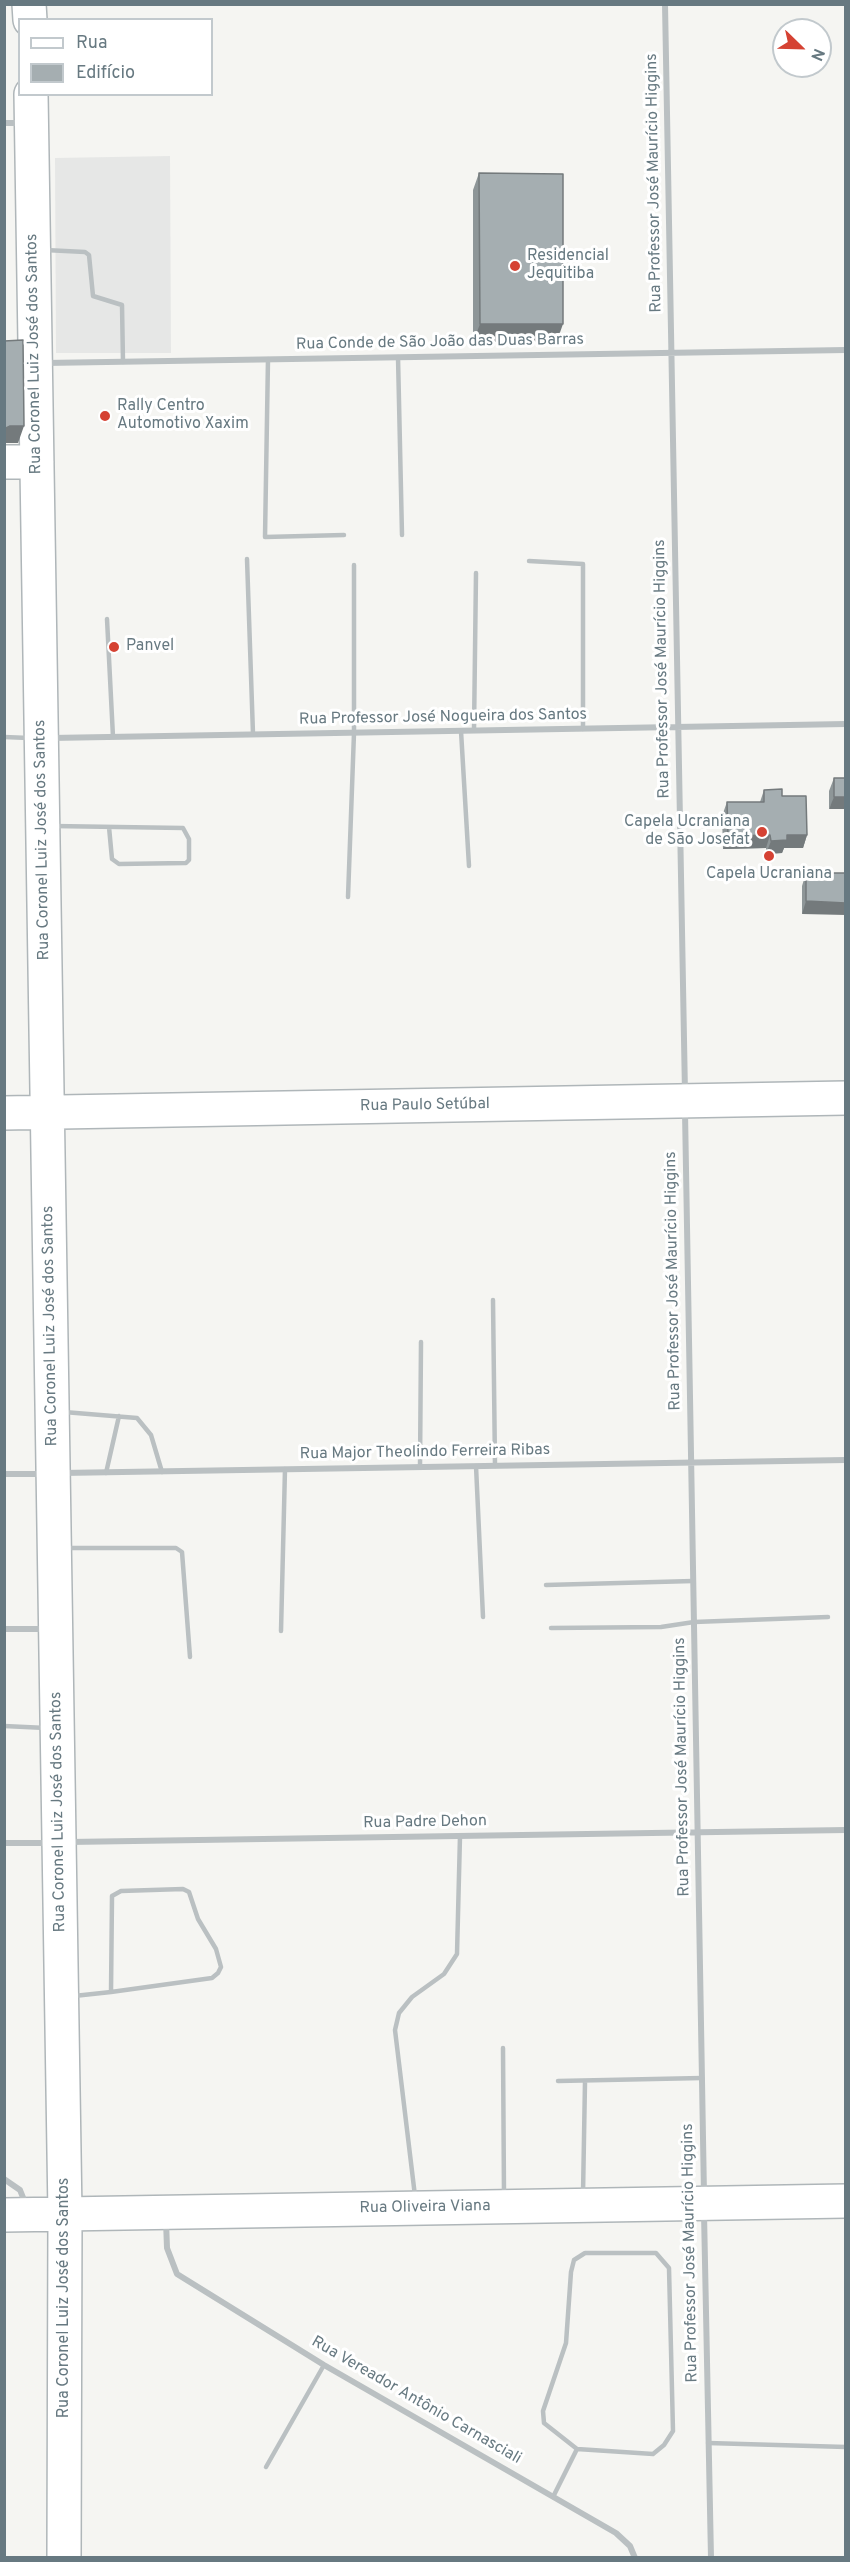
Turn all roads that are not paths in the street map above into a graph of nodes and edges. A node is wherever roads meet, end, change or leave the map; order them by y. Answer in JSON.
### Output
{"nodes":[{"id":1,"x":665,"y":4,"type":"edge"},
{"id":2,"x":22,"y":113,"type":"edge"},
{"id":3,"x":33,"y":249,"type":"junction"},
{"id":4,"x":846,"y":350,"type":"edge"},
{"id":5,"x":671,"y":353,"type":"junction"},
{"id":6,"x":398,"y":357,"type":"junction"},
{"id":7,"x":268,"y":360,"type":"junction"},
{"id":8,"x":123,"y":362,"type":"junction"},
{"id":9,"x":35,"y":363,"type":"junction"},
{"id":10,"x":4,"y":462,"type":"edge"},
{"id":11,"x":37,"y":462,"type":"junction"},
{"id":12,"x":344,"y":535,"type":"dead end"},
{"id":13,"x":402,"y":535,"type":"dead end"},
{"id":14,"x":247,"y":559,"type":"dead end"},
{"id":15,"x":529,"y":561,"type":"dead end"},
{"id":16,"x":354,"y":566,"type":"dead end"},
{"id":17,"x":476,"y":573,"type":"dead end"},
{"id":18,"x":107,"y":619,"type":"dead end"},
{"id":19,"x":846,"y":724,"type":"edge"},
{"id":20,"x":678,"y":727,"type":"junction"},
{"id":21,"x":583,"y":729,"type":"junction"},
{"id":22,"x":474,"y":730,"type":"junction"},
{"id":23,"x":461,"y":731,"type":"junction"},
{"id":24,"x":354,"y":733,"type":"junction"},
{"id":25,"x":253,"y":735,"type":"junction"},
{"id":26,"x":4,"y":737,"type":"edge"},
{"id":27,"x":113,"y":737,"type":"junction"},
{"id":28,"x":41,"y":738,"type":"junction"},
{"id":29,"x":43,"y":826,"type":"junction"},
{"id":30,"x":109,"y":827,"type":"junction"},
{"id":31,"x":469,"y":866,"type":"dead end"},
{"id":32,"x":348,"y":897,"type":"dead end"},
{"id":33,"x":846,"y":1098,"type":"edge"},
{"id":34,"x":685,"y":1101,"type":"junction"},
{"id":35,"x":47,"y":1112,"type":"junction"},
{"id":36,"x":4,"y":1113,"type":"edge"},
{"id":37,"x":493,"y":1300,"type":"dead end"},
{"id":38,"x":421,"y":1342,"type":"dead end"},
{"id":39,"x":52,"y":1411,"type":"junction"},
{"id":40,"x":119,"y":1416,"type":"junction"},
{"id":41,"x":846,"y":1460,"type":"edge"},
{"id":42,"x":691,"y":1462,"type":"junction"},
{"id":43,"x":476,"y":1466,"type":"junction"},
{"id":44,"x":495,"y":1466,"type":"junction"},
{"id":45,"x":420,"y":1467,"type":"junction"},
{"id":46,"x":285,"y":1469,"type":"junction"},
{"id":47,"x":162,"y":1472,"type":"junction"},
{"id":48,"x":106,"y":1473,"type":"junction"},
{"id":49,"x":4,"y":1474,"type":"edge"},
{"id":50,"x":53,"y":1474,"type":"junction"},
{"id":51,"x":55,"y":1548,"type":"junction"},
{"id":52,"x":693,"y":1581,"type":"junction"},
{"id":53,"x":546,"y":1585,"type":"dead end"},
{"id":54,"x":483,"y":1617,"type":"dead end"},
{"id":55,"x":828,"y":1617,"type":"dead end"},
{"id":56,"x":694,"y":1622,"type":"junction"},
{"id":57,"x":551,"y":1628,"type":"dead end"},
{"id":58,"x":4,"y":1629,"type":"edge"},
{"id":59,"x":56,"y":1629,"type":"junction"},
{"id":60,"x":281,"y":1631,"type":"dead end"},
{"id":61,"x":190,"y":1658,"type":"dead end"},
{"id":62,"x":4,"y":1726,"type":"edge"},
{"id":63,"x":57,"y":1728,"type":"junction"},
{"id":64,"x":846,"y":1830,"type":"edge"},
{"id":65,"x":698,"y":1832,"type":"junction"},
{"id":66,"x":460,"y":1836,"type":"junction"},
{"id":67,"x":59,"y":1843,"type":"junction"},
{"id":68,"x":4,"y":1844,"type":"edge"},
{"id":69,"x":111,"y":1992,"type":"junction"},
{"id":70,"x":62,"y":1998,"type":"junction"},
{"id":71,"x":503,"y":2048,"type":"dead end"},
{"id":72,"x":702,"y":2078,"type":"junction"},
{"id":73,"x":558,"y":2081,"type":"dead end"},
{"id":74,"x":585,"y":2082,"type":"junction"},
{"id":75,"x":4,"y":2179,"type":"edge"},
{"id":76,"x":846,"y":2201,"type":"edge"},
{"id":77,"x":704,"y":2203,"type":"junction"},
{"id":78,"x":583,"y":2205,"type":"junction"},
{"id":79,"x":504,"y":2207,"type":"junction"},
{"id":80,"x":416,"y":2208,"type":"junction"},
{"id":81,"x":166,"y":2212,"type":"junction"},
{"id":82,"x":66,"y":2214,"type":"junction"},
{"id":83,"x":15,"y":2215,"type":"edge"},
{"id":84,"x":324,"y":2365,"type":"junction"},
{"id":85,"x":708,"y":2443,"type":"junction"},
{"id":86,"x":846,"y":2447,"type":"edge"},
{"id":87,"x":577,"y":2449,"type":"junction"},
{"id":88,"x":266,"y":2467,"type":"dead end"},
{"id":89,"x":553,"y":2497,"type":"junction"},
{"id":90,"x":64,"y":2558,"type":"edge"},
{"id":91,"x":634,"y":2558,"type":"edge"},
{"id":92,"x":711,"y":2558,"type":"edge"}],
"edges":[{"from":1,"to":5,"type":"street","name":"Rua Professor José Maurício Higgins"},
{"from":2,"to":3,"type":"main road","name":"Rua Coronel Luiz José dos Santos"},
{"from":3,"to":8,"type":"lane"},
{"from":3,"to":9,"type":"main road","name":"Rua Coronel Luiz José dos Santos"},
{"from":4,"to":5,"type":"street","name":"Rua Conde de São João das Duas Barras"},
{"from":5,"to":6,"type":"street","name":"Rua Conde de São João das Duas Barras"},
{"from":5,"to":20,"type":"street","name":"Rua Professor José Maurício Higgins"},
{"from":6,"to":7,"type":"street","name":"Rua Conde de São João das Duas Barras"},
{"from":6,"to":13,"type":"lane"},
{"from":7,"to":8,"type":"street","name":"Rua Conde de São João das Duas Barras"},
{"from":7,"to":12,"type":"lane"},
{"from":8,"to":9,"type":"street","name":"Rua Conde de São João das Duas Barras"},
{"from":9,"to":11,"type":"main road","name":"Rua Coronel Luiz José dos Santos"},
{"from":10,"to":11,"type":"main road"},
{"from":11,"to":28,"type":"main road","name":"Rua Coronel Luiz José dos Santos"},
{"from":14,"to":25,"type":"lane"},
{"from":15,"to":21,"type":"lane"},
{"from":16,"to":24,"type":"lane"},
{"from":17,"to":22,"type":"lane"},
{"from":18,"to":27,"type":"lane"},
{"from":19,"to":20,"type":"street","name":"Rua Professor José Nogueira dos Santos"},
{"from":20,"to":21,"type":"street","name":"Rua Professor José Nogueira dos Santos"},
{"from":20,"to":34,"type":"street","name":"Rua Professor José Maurício Higgins"},
{"from":21,"to":22,"type":"street","name":"Rua Professor José Nogueira dos Santos"},
{"from":22,"to":23,"type":"street","name":"Rua Professor José Nogueira dos Santos"},
{"from":23,"to":24,"type":"street","name":"Rua Professor José Nogueira dos Santos"},
{"from":23,"to":31,"type":"lane"},
{"from":24,"to":25,"type":"street","name":"Rua Professor José Nogueira dos Santos"},
{"from":24,"to":32,"type":"lane"},
{"from":25,"to":27,"type":"street","name":"Rua Professor José Nogueira dos Santos"},
{"from":26,"to":28,"type":"lane"},
{"from":27,"to":28,"type":"street","name":"Rua Professor José Nogueira dos Santos"},
{"from":28,"to":29,"type":"main road","name":"Rua Coronel Luiz José dos Santos"},
{"from":29,"to":30,"type":"lane"},
{"from":29,"to":35,"type":"main road","name":"Rua Coronel Luiz José dos Santos"},
{"from":30,"to":30,"type":"lane"},
{"from":33,"to":34,"type":"main road","name":"Rua Paulo Setúbal"},
{"from":34,"to":35,"type":"main road","name":"Rua Paulo Setúbal"},
{"from":34,"to":42,"type":"street","name":"Rua Professor José Maurício Higgins"},
{"from":35,"to":36,"type":"main road","name":"Rua Paulo Setúbal"},
{"from":35,"to":39,"type":"main road","name":"Rua Coronel Luiz José dos Santos"},
{"from":37,"to":44,"type":"lane"},
{"from":38,"to":45,"type":"lane"},
{"from":39,"to":40,"type":"lane"},
{"from":39,"to":50,"type":"main road","name":"Rua Coronel Luiz José dos Santos"},
{"from":40,"to":47,"type":"lane"},
{"from":40,"to":48,"type":"lane"},
{"from":41,"to":42,"type":"street","name":"Rua Major Theolindo Ferreira Ribas"},
{"from":42,"to":44,"type":"street","name":"Rua Major Theolindo Ferreira Ribas"},
{"from":42,"to":52,"type":"street","name":"Rua Professor José Maurício Higgins"},
{"from":43,"to":44,"type":"street","name":"Rua Major Theolindo Ferreira Ribas"},
{"from":43,"to":45,"type":"street","name":"Rua Major Theolindo Ferreira Ribas"},
{"from":43,"to":54,"type":"lane"},
{"from":45,"to":46,"type":"street","name":"Rua Major Theolindo Ferreira Ribas"},
{"from":46,"to":47,"type":"street","name":"Rua Major Theolindo Ferreira Ribas"},
{"from":46,"to":60,"type":"lane"},
{"from":47,"to":48,"type":"street","name":"Rua Major Theolindo Ferreira Ribas"},
{"from":48,"to":50,"type":"street","name":"Rua Major Theolindo Ferreira Ribas"},
{"from":49,"to":50,"type":"street","name":"Rua Major Theolindo Ferreira Ribas"},
{"from":50,"to":51,"type":"main road","name":"Rua Coronel Luiz José dos Santos"},
{"from":51,"to":59,"type":"main road","name":"Rua Coronel Luiz José dos Santos"},
{"from":51,"to":61,"type":"lane"},
{"from":52,"to":53,"type":"lane"},
{"from":52,"to":56,"type":"street","name":"Rua Professor José Maurício Higgins"},
{"from":55,"to":56,"type":"lane"},
{"from":56,"to":57,"type":"lane"},
{"from":56,"to":65,"type":"street","name":"Rua Professor José Maurício Higgins"},
{"from":58,"to":59,"type":"street"},
{"from":59,"to":63,"type":"main road","name":"Rua Coronel Luiz José dos Santos"},
{"from":62,"to":63,"type":"lane"},
{"from":63,"to":67,"type":"main road","name":"Rua Coronel Luiz José dos Santos"},
{"from":64,"to":65,"type":"street","name":"Rua Padre Dehon"},
{"from":65,"to":66,"type":"street","name":"Rua Padre Dehon"},
{"from":65,"to":72,"type":"street","name":"Rua Professor José Maurício Higgins"},
{"from":66,"to":67,"type":"street","name":"Rua Padre Dehon"},
{"from":66,"to":80,"type":"lane"},
{"from":67,"to":68,"type":"street","name":"Rua Padre Dehon"},
{"from":67,"to":70,"type":"main road","name":"Rua Coronel Luiz José dos Santos"},
{"from":69,"to":69,"type":"lane"},
{"from":69,"to":70,"type":"lane"},
{"from":70,"to":82,"type":"main road","name":"Rua Coronel Luiz José dos Santos"},
{"from":71,"to":79,"type":"lane"},
{"from":72,"to":74,"type":"lane"},
{"from":72,"to":77,"type":"street","name":"Rua Professor José Maurício Higgins"},
{"from":73,"to":74,"type":"lane"},
{"from":74,"to":78,"type":"lane"},
{"from":75,"to":83,"type":"street"},
{"from":76,"to":77,"type":"main road","name":"Rua Oliveira Viana"},
{"from":77,"to":78,"type":"main road","name":"Rua Oliveira Viana"},
{"from":77,"to":85,"type":"street","name":"Rua Professor José Maurício Higgins"},
{"from":78,"to":79,"type":"main road","name":"Rua Oliveira Viana"},
{"from":79,"to":80,"type":"main road","name":"Rua Oliveira Viana"},
{"from":80,"to":81,"type":"main road","name":"Rua Oliveira Viana"},
{"from":81,"to":82,"type":"main road","name":"Rua Oliveira Viana"},
{"from":81,"to":84,"type":"street","name":"Rua Vereador Antônio Carnasciali"},
{"from":82,"to":83,"type":"main road","name":"Rua Oliveira Viana"},
{"from":82,"to":90,"type":"main road","name":"Rua Coronel Luiz José dos Santos"},
{"from":84,"to":88,"type":"lane"},
{"from":84,"to":89,"type":"street","name":"Rua Vereador Antônio Carnasciali"},
{"from":85,"to":86,"type":"lane"},
{"from":85,"to":92,"type":"street","name":"Rua Professor José Maurício Higgins"},
{"from":87,"to":87,"type":"lane"},
{"from":87,"to":89,"type":"lane"},
{"from":89,"to":91,"type":"street","name":"Rua Vereador Antônio Carnasciali"}]}
